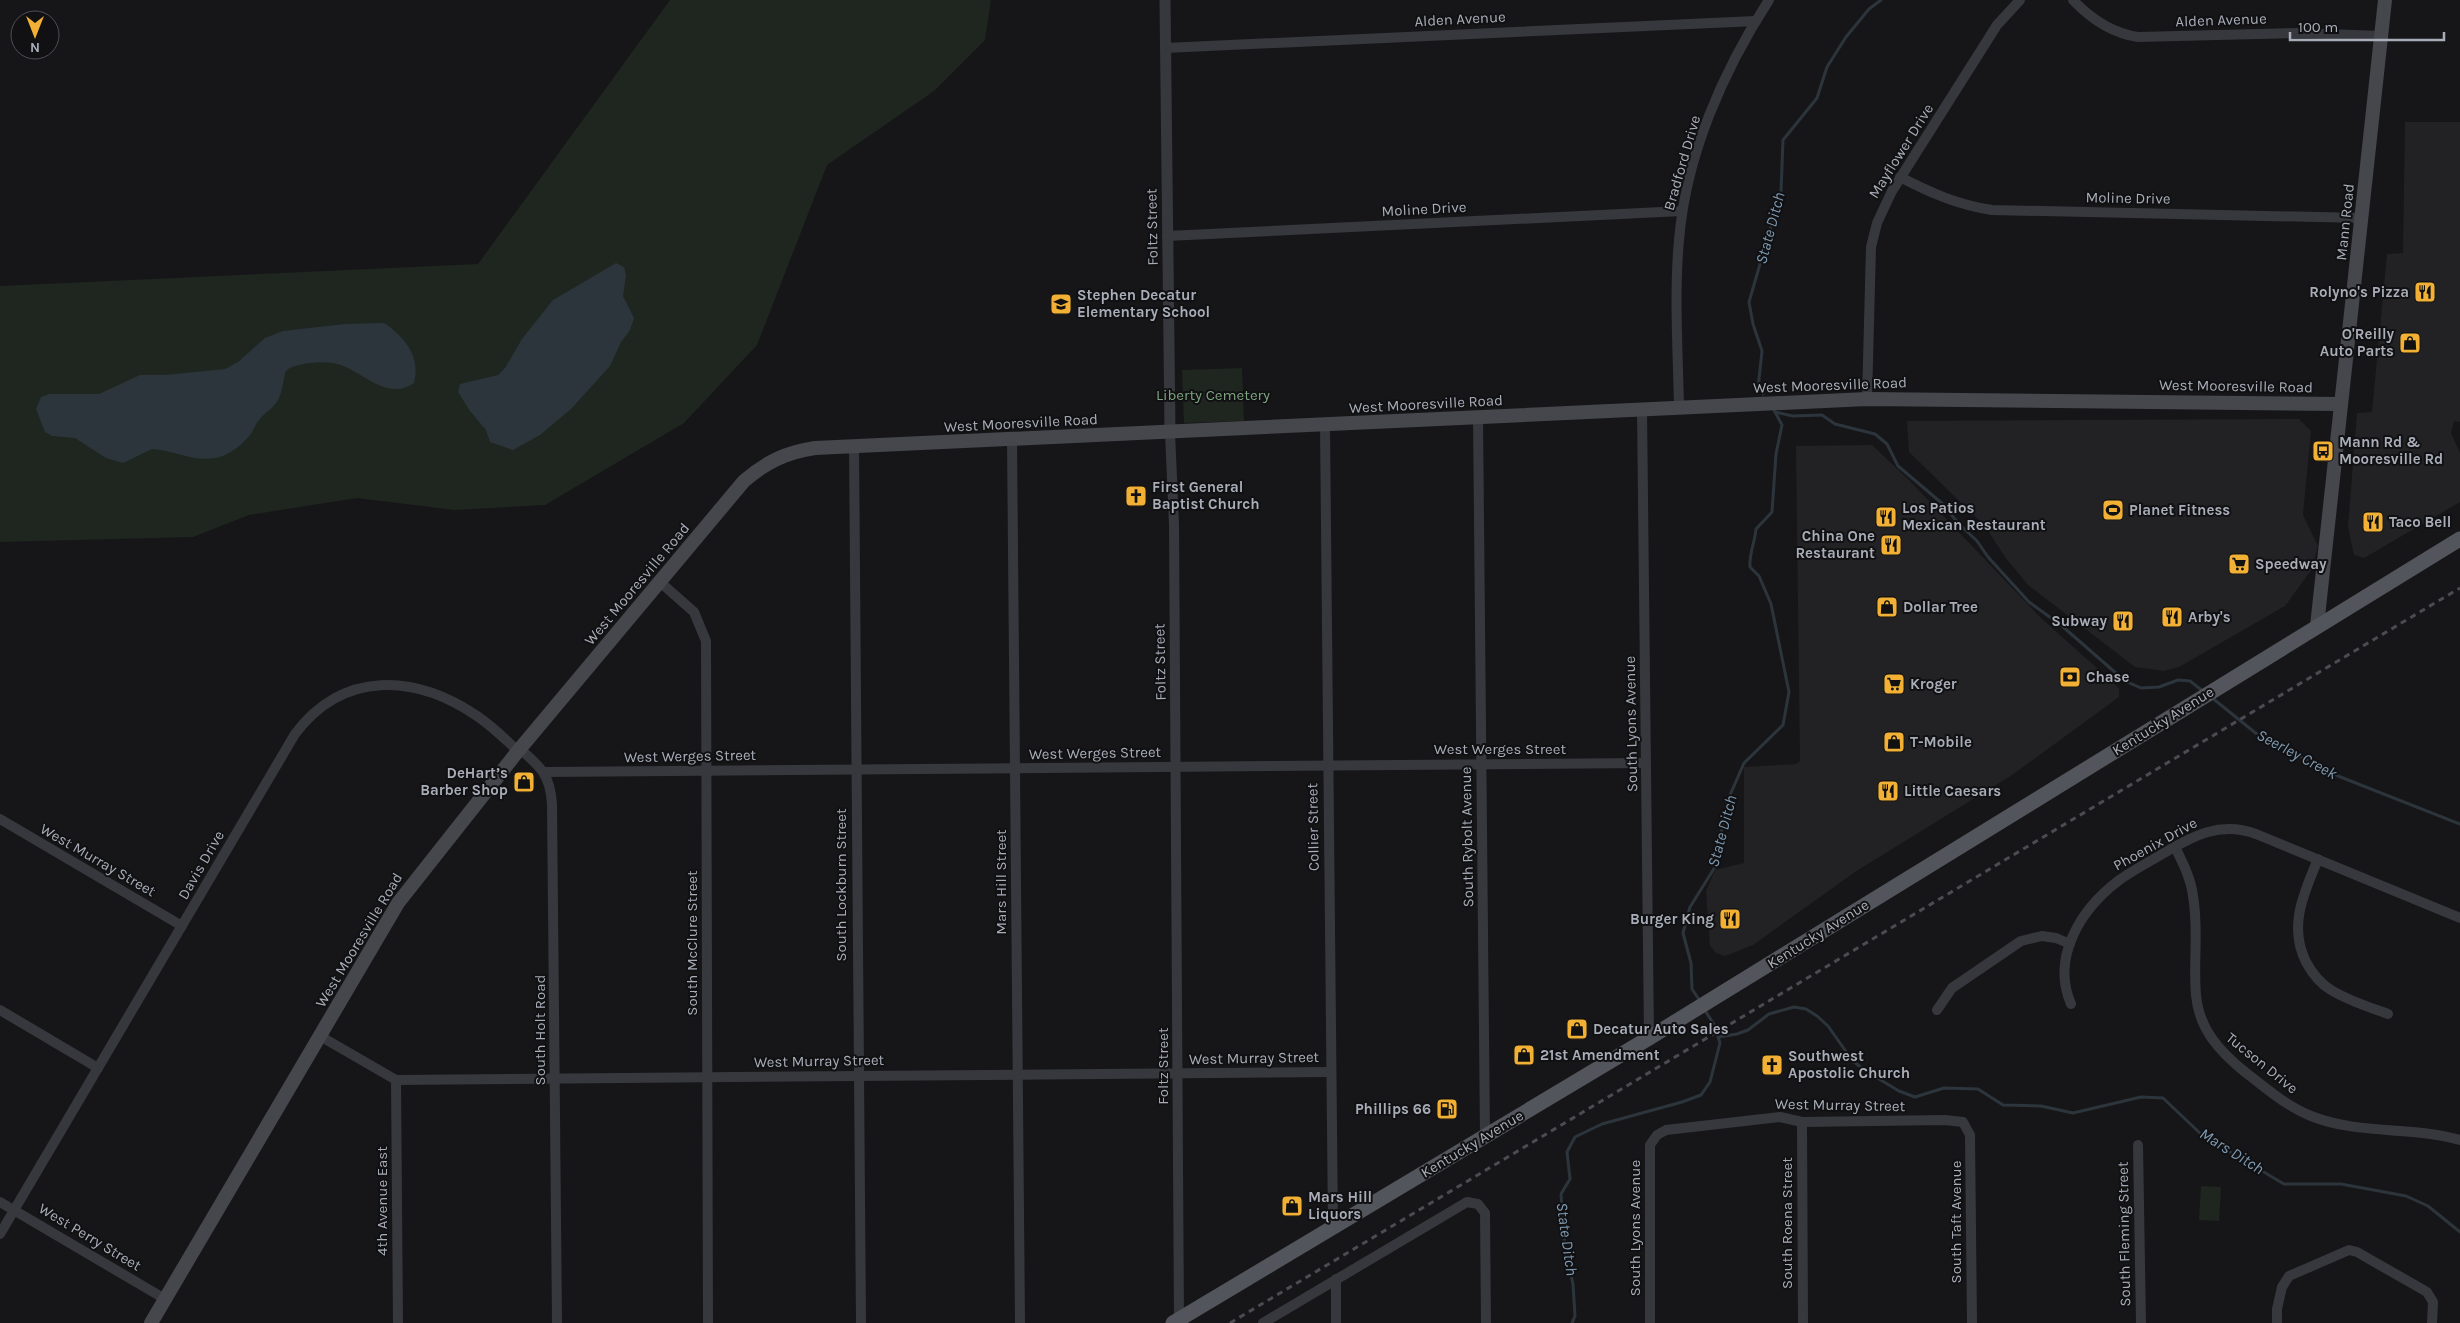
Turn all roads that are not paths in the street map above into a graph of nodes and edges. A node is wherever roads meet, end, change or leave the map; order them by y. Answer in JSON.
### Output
{"nodes":[{"id":1,"x":1165,"y":0,"type":"edge"},
{"id":2,"x":1769,"y":0,"type":"edge"},
{"id":3,"x":2020,"y":0,"type":"edge"},
{"id":4,"x":2073,"y":0,"type":"edge"},
{"id":5,"x":2385,"y":0,"type":"edge"},
{"id":6,"x":1756,"y":21,"type":"junction"},
{"id":7,"x":2381,"y":36,"type":"junction"},
{"id":8,"x":1165,"y":48,"type":"junction"},
{"id":9,"x":1900,"y":177,"type":"junction"},
{"id":10,"x":1682,"y":211,"type":"junction"},
{"id":11,"x":2362,"y":218,"type":"junction"},
{"id":12,"x":1167,"y":236,"type":"junction"},
{"id":13,"x":1867,"y":399,"type":"junction"},
{"id":14,"x":2341,"y":404,"type":"junction"},
{"id":15,"x":1679,"y":408,"type":"junction"},
{"id":16,"x":1642,"y":409,"type":"junction"},
{"id":17,"x":1478,"y":418,"type":"junction"},
{"id":18,"x":1325,"y":425,"type":"junction"},
{"id":19,"x":1170,"y":432,"type":"junction"},
{"id":20,"x":1012,"y":440,"type":"junction"},
{"id":21,"x":854,"y":446,"type":"junction"},
{"id":22,"x":2460,"y":539,"type":"edge"},
{"id":23,"x":660,"y":582,"type":"junction"},
{"id":24,"x":2317,"y":626,"type":"junction"},
{"id":25,"x":519,"y":750,"type":"junction"},
{"id":26,"x":1646,"y":763,"type":"junction"},
{"id":27,"x":1481,"y":764,"type":"junction"},
{"id":28,"x":1328,"y":766,"type":"junction"},
{"id":29,"x":1176,"y":767,"type":"junction"},
{"id":30,"x":1015,"y":768,"type":"junction"},
{"id":31,"x":856,"y":770,"type":"junction"},
{"id":32,"x":706,"y":771,"type":"junction"},
{"id":33,"x":544,"y":772,"type":"junction"},
{"id":34,"x":0,"y":819,"type":"edge"},
{"id":35,"x":2175,"y":847,"type":"junction"},
{"id":36,"x":2318,"y":859,"type":"junction"},
{"id":37,"x":2460,"y":918,"type":"edge"},
{"id":38,"x":182,"y":926,"type":"junction"},
{"id":39,"x":2070,"y":944,"type":"junction"},
{"id":40,"x":2071,"y":1004,"type":"dead end"},
{"id":41,"x":0,"y":1010,"type":"edge"},
{"id":42,"x":1937,"y":1010,"type":"dead end"},
{"id":43,"x":2388,"y":1014,"type":"dead end"},
{"id":44,"x":320,"y":1036,"type":"junction"},
{"id":45,"x":1650,"y":1038,"type":"junction"},
{"id":46,"x":98,"y":1068,"type":"junction"},
{"id":47,"x":1331,"y":1072,"type":"junction"},
{"id":48,"x":1178,"y":1074,"type":"junction"},
{"id":49,"x":1018,"y":1075,"type":"junction"},
{"id":50,"x":858,"y":1076,"type":"junction"},
{"id":51,"x":708,"y":1077,"type":"junction"},
{"id":52,"x":555,"y":1079,"type":"junction"},
{"id":53,"x":396,"y":1080,"type":"junction"},
{"id":54,"x":1802,"y":1122,"type":"junction"},
{"id":55,"x":1964,"y":1122,"type":"joint"},
{"id":56,"x":1657,"y":1135,"type":"joint"},
{"id":57,"x":1485,"y":1137,"type":"junction"},
{"id":58,"x":2460,"y":1140,"type":"edge"},
{"id":59,"x":2138,"y":1145,"type":"dead end"},
{"id":60,"x":0,"y":1202,"type":"edge"},
{"id":61,"x":15,"y":1210,"type":"junction"},
{"id":62,"x":1333,"y":1228,"type":"junction"},
{"id":63,"x":0,"y":1234,"type":"edge"},
{"id":64,"x":1336,"y":1279,"type":"junction"},
{"id":65,"x":165,"y":1299,"type":"junction"},
{"id":66,"x":1177,"y":1322,"type":"edge"},
{"id":67,"x":151,"y":1323,"type":"edge"},
{"id":68,"x":398,"y":1323,"type":"edge"},
{"id":69,"x":557,"y":1323,"type":"edge"},
{"id":70,"x":708,"y":1323,"type":"edge"},
{"id":71,"x":861,"y":1323,"type":"edge"},
{"id":72,"x":1020,"y":1323,"type":"edge"},
{"id":73,"x":1263,"y":1323,"type":"edge"},
{"id":74,"x":1336,"y":1323,"type":"edge"},
{"id":75,"x":1486,"y":1323,"type":"edge"},
{"id":76,"x":1650,"y":1323,"type":"edge"},
{"id":77,"x":1803,"y":1323,"type":"edge"},
{"id":78,"x":1972,"y":1323,"type":"edge"},
{"id":79,"x":2141,"y":1323,"type":"edge"},
{"id":80,"x":2277,"y":1323,"type":"edge"},
{"id":81,"x":2432,"y":1323,"type":"edge"}],
"edges":[{"from":1,"to":8,"type":"street","name":"Foltz Street"},
{"from":2,"to":6,"type":"street","name":"Bradford Drive"},
{"from":3,"to":9,"type":"street","name":"Mayflower Drive"},
{"from":4,"to":7,"type":"street","name":"Alden Avenue"},
{"from":5,"to":7,"type":"main road","name":"Mann Road"},
{"from":6,"to":8,"type":"street","name":"Alden Avenue"},
{"from":6,"to":10,"type":"street","name":"Bradford Drive"},
{"from":7,"to":11,"type":"main road","name":"Mann Road"},
{"from":8,"to":12,"type":"street","name":"Foltz Street"},
{"from":9,"to":11,"type":"street","name":"Moline Drive"},
{"from":9,"to":13,"type":"street","name":"Mayflower Drive"},
{"from":10,"to":12,"type":"street","name":"Moline Drive"},
{"from":10,"to":15,"type":"street","name":"Bradford Drive"},
{"from":11,"to":14,"type":"main road","name":"Mann Road"},
{"from":12,"to":19,"type":"street","name":"Foltz Street"},
{"from":13,"to":14,"type":"main road","name":"West Mooresville Road"},
{"from":13,"to":15,"type":"main road","name":"West Mooresville Road"},
{"from":14,"to":24,"type":"main road","name":"Mann Road"},
{"from":15,"to":16,"type":"main road","name":"West Mooresville Road"},
{"from":16,"to":17,"type":"main road","name":"West Mooresville Road"},
{"from":16,"to":26,"type":"street","name":"South Lyons Avenue"},
{"from":17,"to":18,"type":"main road","name":"West Mooresville Road"},
{"from":17,"to":27,"type":"street","name":"South Rybolt Avenue"},
{"from":18,"to":19,"type":"main road","name":"West Mooresville Road"},
{"from":18,"to":28,"type":"street","name":"Collier Street"},
{"from":19,"to":20,"type":"main road","name":"West Mooresville Road"},
{"from":19,"to":29,"type":"street","name":"Foltz Street"},
{"from":20,"to":21,"type":"main road","name":"West Mooresville Road"},
{"from":20,"to":30,"type":"street","name":"Mars Hill Street"},
{"from":21,"to":23,"type":"main road","name":"West Mooresville Road"},
{"from":21,"to":31,"type":"street","name":"South Lockburn Street"},
{"from":22,"to":24,"type":"main road","name":"Kentucky Avenue"},
{"from":23,"to":25,"type":"main road","name":"West Mooresville Road"},
{"from":23,"to":32,"type":"street","name":"South McClure Street"},
{"from":24,"to":45,"type":"main road","name":"Kentucky Avenue"},
{"from":25,"to":33,"type":"street","name":"South Holt Road"},
{"from":25,"to":38,"type":"street","name":"Davis Drive"},
{"from":25,"to":44,"type":"main road","name":"West Mooresville Road"},
{"from":26,"to":27,"type":"street","name":"West Werges Street"},
{"from":26,"to":45,"type":"street","name":"South Lyons Avenue"},
{"from":27,"to":28,"type":"street","name":"West Werges Street"},
{"from":27,"to":57,"type":"street","name":"South Rybolt Avenue"},
{"from":28,"to":29,"type":"street","name":"West Werges Street"},
{"from":28,"to":47,"type":"street","name":"Collier Street"},
{"from":29,"to":30,"type":"street","name":"West Werges Street"},
{"from":29,"to":48,"type":"street","name":"Foltz Street"},
{"from":30,"to":31,"type":"street","name":"West Werges Street"},
{"from":30,"to":49,"type":"street","name":"Mars Hill Street"},
{"from":31,"to":32,"type":"street","name":"West Werges Street"},
{"from":31,"to":50,"type":"street","name":"South Lockburn Street"},
{"from":32,"to":33,"type":"street","name":"West Werges Street"},
{"from":32,"to":51,"type":"street","name":"South McClure Street"},
{"from":33,"to":52,"type":"street","name":"South Holt Road"},
{"from":34,"to":38,"type":"street","name":"West Murray Street"},
{"from":35,"to":36,"type":"street","name":"Phoenix Drive"},
{"from":35,"to":39,"type":"street","name":"Phoenix Drive"},
{"from":35,"to":58,"type":"street","name":"Tucson Drive"},
{"from":36,"to":37,"type":"street","name":"Phoenix Drive"},
{"from":36,"to":43,"type":"street"},
{"from":38,"to":46,"type":"street","name":"Davis Drive"},
{"from":39,"to":40,"type":"street","name":"Phoenix Drive"},
{"from":39,"to":42,"type":"street"},
{"from":41,"to":46,"type":"street"},
{"from":44,"to":53,"type":"street"},
{"from":44,"to":65,"type":"main road","name":"West Mooresville Road"},
{"from":45,"to":57,"type":"main road","name":"Kentucky Avenue"},
{"from":46,"to":61,"type":"street","name":"Davis Drive"},
{"from":47,"to":48,"type":"street","name":"West Murray Street"},
{"from":47,"to":62,"type":"street","name":"Collier Street"},
{"from":48,"to":49,"type":"street","name":"West Murray Street"},
{"from":48,"to":66,"type":"street","name":"Foltz Street"},
{"from":49,"to":50,"type":"street","name":"West Murray Street"},
{"from":49,"to":72,"type":"street","name":"Mars Hill Street"},
{"from":50,"to":51,"type":"street","name":"West Murray Street"},
{"from":50,"to":71,"type":"street","name":"South Lockburn Street"},
{"from":51,"to":52,"type":"street","name":"West Murray Street"},
{"from":51,"to":70,"type":"street","name":"South McClure Street"},
{"from":52,"to":53,"type":"street","name":"West Murray Street"},
{"from":52,"to":69,"type":"street","name":"South Holt Road"},
{"from":53,"to":68,"type":"street","name":"4th Avenue East"},
{"from":54,"to":55,"type":"street","name":"West Murray Street"},
{"from":54,"to":56,"type":"street","name":"West Murray Street"},
{"from":54,"to":77,"type":"street","name":"South Roena Street"},
{"from":55,"to":78,"type":"street","name":"South Taft Avenue"},
{"from":56,"to":76,"type":"street","name":"South Lyons Avenue"},
{"from":57,"to":62,"type":"main road","name":"Kentucky Avenue"},
{"from":59,"to":79,"type":"street","name":"South Fleming Street"},
{"from":60,"to":61,"type":"street","name":"West Perry Street"},
{"from":61,"to":63,"type":"street","name":"Davis Drive"},
{"from":61,"to":65,"type":"street","name":"West Perry Street"},
{"from":62,"to":66,"type":"main road","name":"Kentucky Avenue"},
{"from":64,"to":73,"type":"street"},
{"from":64,"to":74,"type":"street"},
{"from":64,"to":75,"type":"street"},
{"from":65,"to":67,"type":"main road","name":"West Mooresville Road"},
{"from":80,"to":81,"type":"street"}]}
